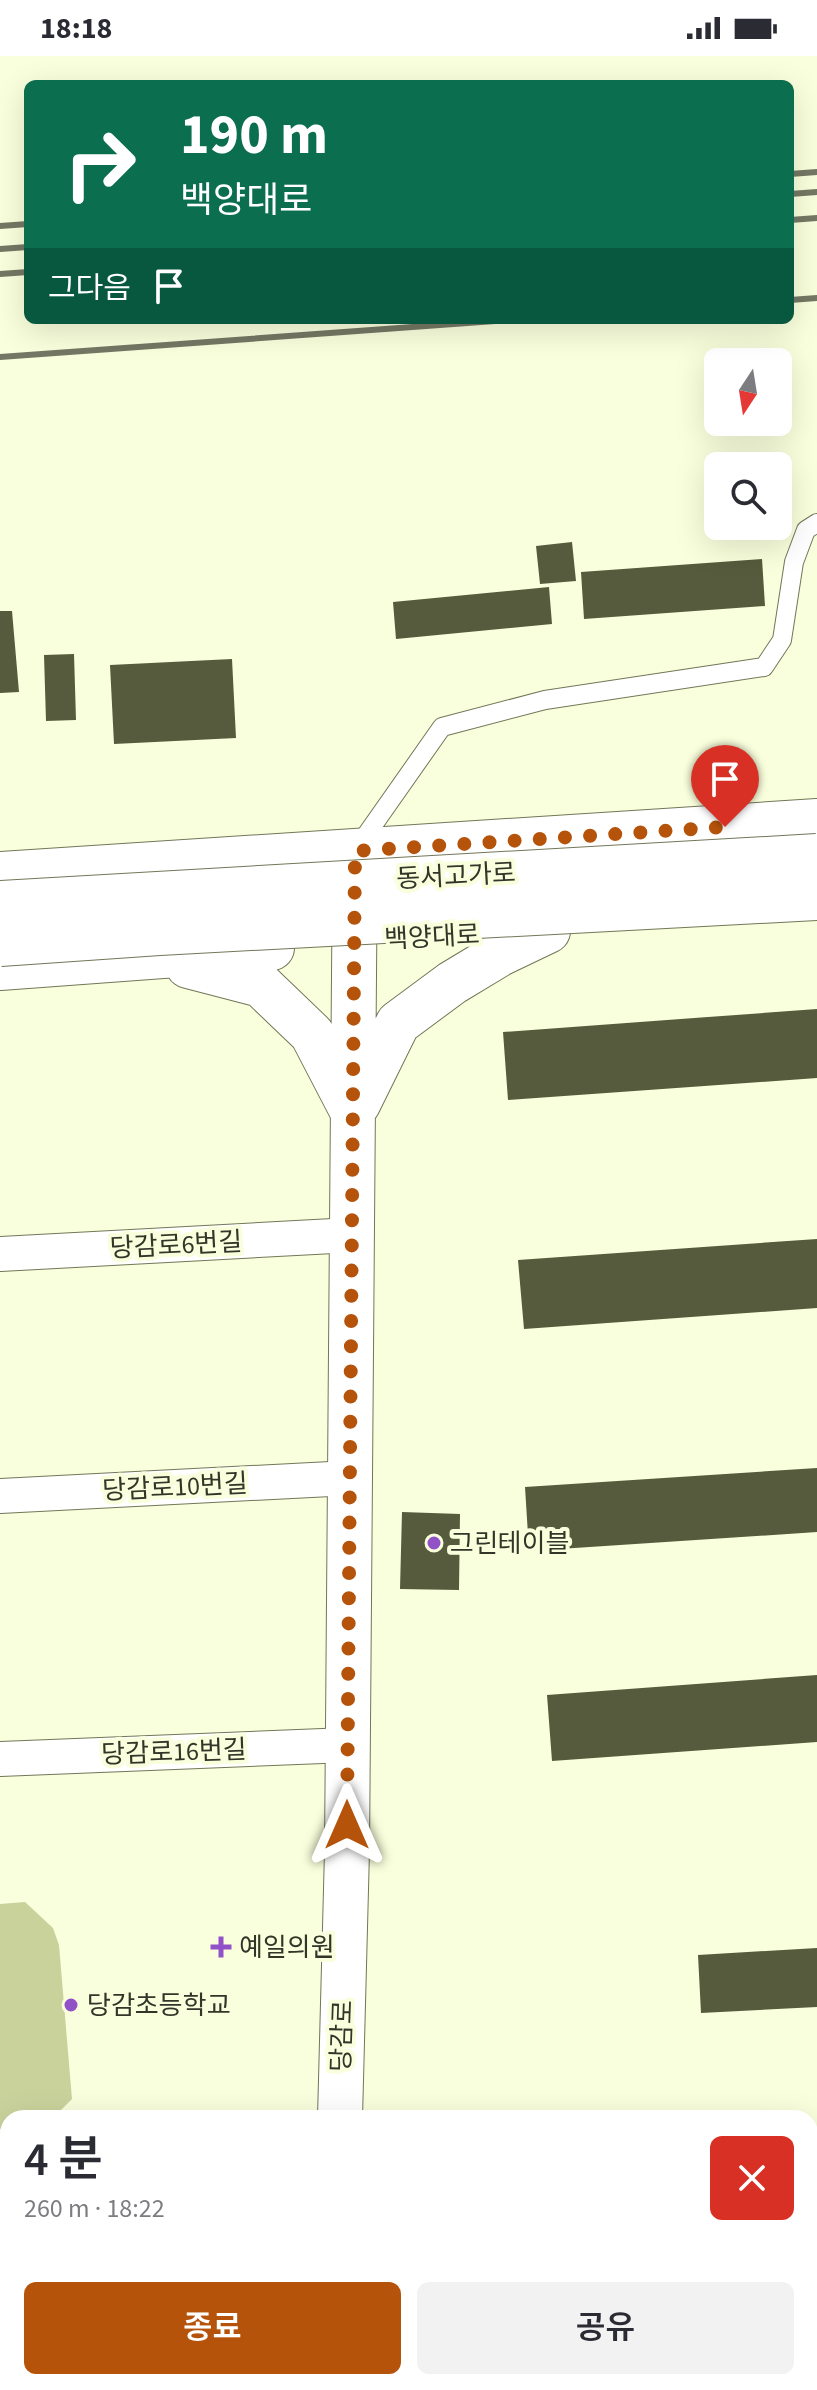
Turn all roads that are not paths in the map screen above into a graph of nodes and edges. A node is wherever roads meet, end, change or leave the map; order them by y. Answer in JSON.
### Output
{"nodes":[{"id":1,"x":817,"y":523,"type":"edge"},
{"id":2,"x":817,"y":821,"type":"edge"},
{"id":3,"x":355,"y":851,"type":"junction"},
{"id":4,"x":817,"y":856,"type":"edge"},
{"id":5,"x":0,"y":874,"type":"edge"},
{"id":6,"x":817,"y":898,"type":"edge"},
{"id":7,"x":0,"y":903,"type":"edge"},
{"id":8,"x":817,"y":916,"type":"edge"},
{"id":9,"x":548,"y":931,"type":"junction"},
{"id":10,"x":355,"y":942,"type":"junction"},
{"id":11,"x":0,"y":944,"type":"edge"},
{"id":12,"x":154,"y":957,"type":"junction"},
{"id":13,"x":0,"y":968,"type":"edge"},
{"id":14,"x":353,"y":1113,"type":"junction"},
{"id":15,"x":352,"y":1235,"type":"junction"},
{"id":16,"x":0,"y":1254,"type":"edge"},
{"id":17,"x":350,"y":1478,"type":"junction"},
{"id":18,"x":0,"y":1496,"type":"edge"},
{"id":19,"x":348,"y":1745,"type":"junction"},
{"id":20,"x":0,"y":1759,"type":"edge"},
{"id":21,"x":340,"y":2110,"type":"edge"}],
"edges":[{"from":1,"to":3,"type":"lane"},
{"from":2,"to":3,"type":"main road"},
{"from":3,"to":5,"type":"main road"},
{"from":3,"to":10,"type":"main road","name":"당감로"},
{"from":4,"to":7,"type":"main road","name":"동서고가로","bridge":true},
{"from":6,"to":11,"type":"main road","name":"동서고가로","bridge":true},
{"from":8,"to":9,"type":"main road","name":"백양대로"},
{"from":9,"to":10,"type":"main road","name":"백양대로"},
{"from":9,"to":14,"type":"main road"},
{"from":10,"to":12,"type":"main road","name":"백양대로"},
{"from":10,"to":14,"type":"main road","name":"당감로"},
{"from":12,"to":13,"type":"main road","name":"백양대로"},
{"from":12,"to":14,"type":"main road"},
{"from":14,"to":15,"type":"main road","name":"당감로"},
{"from":15,"to":16,"type":"street","name":"당감로6번길"},
{"from":15,"to":17,"type":"main road","name":"당감로"},
{"from":17,"to":18,"type":"street","name":"당감로10번길"},
{"from":17,"to":19,"type":"main road","name":"당감로"},
{"from":19,"to":20,"type":"street","name":"당감로16번길"},
{"from":19,"to":21,"type":"main road","name":"당감로"}]}
